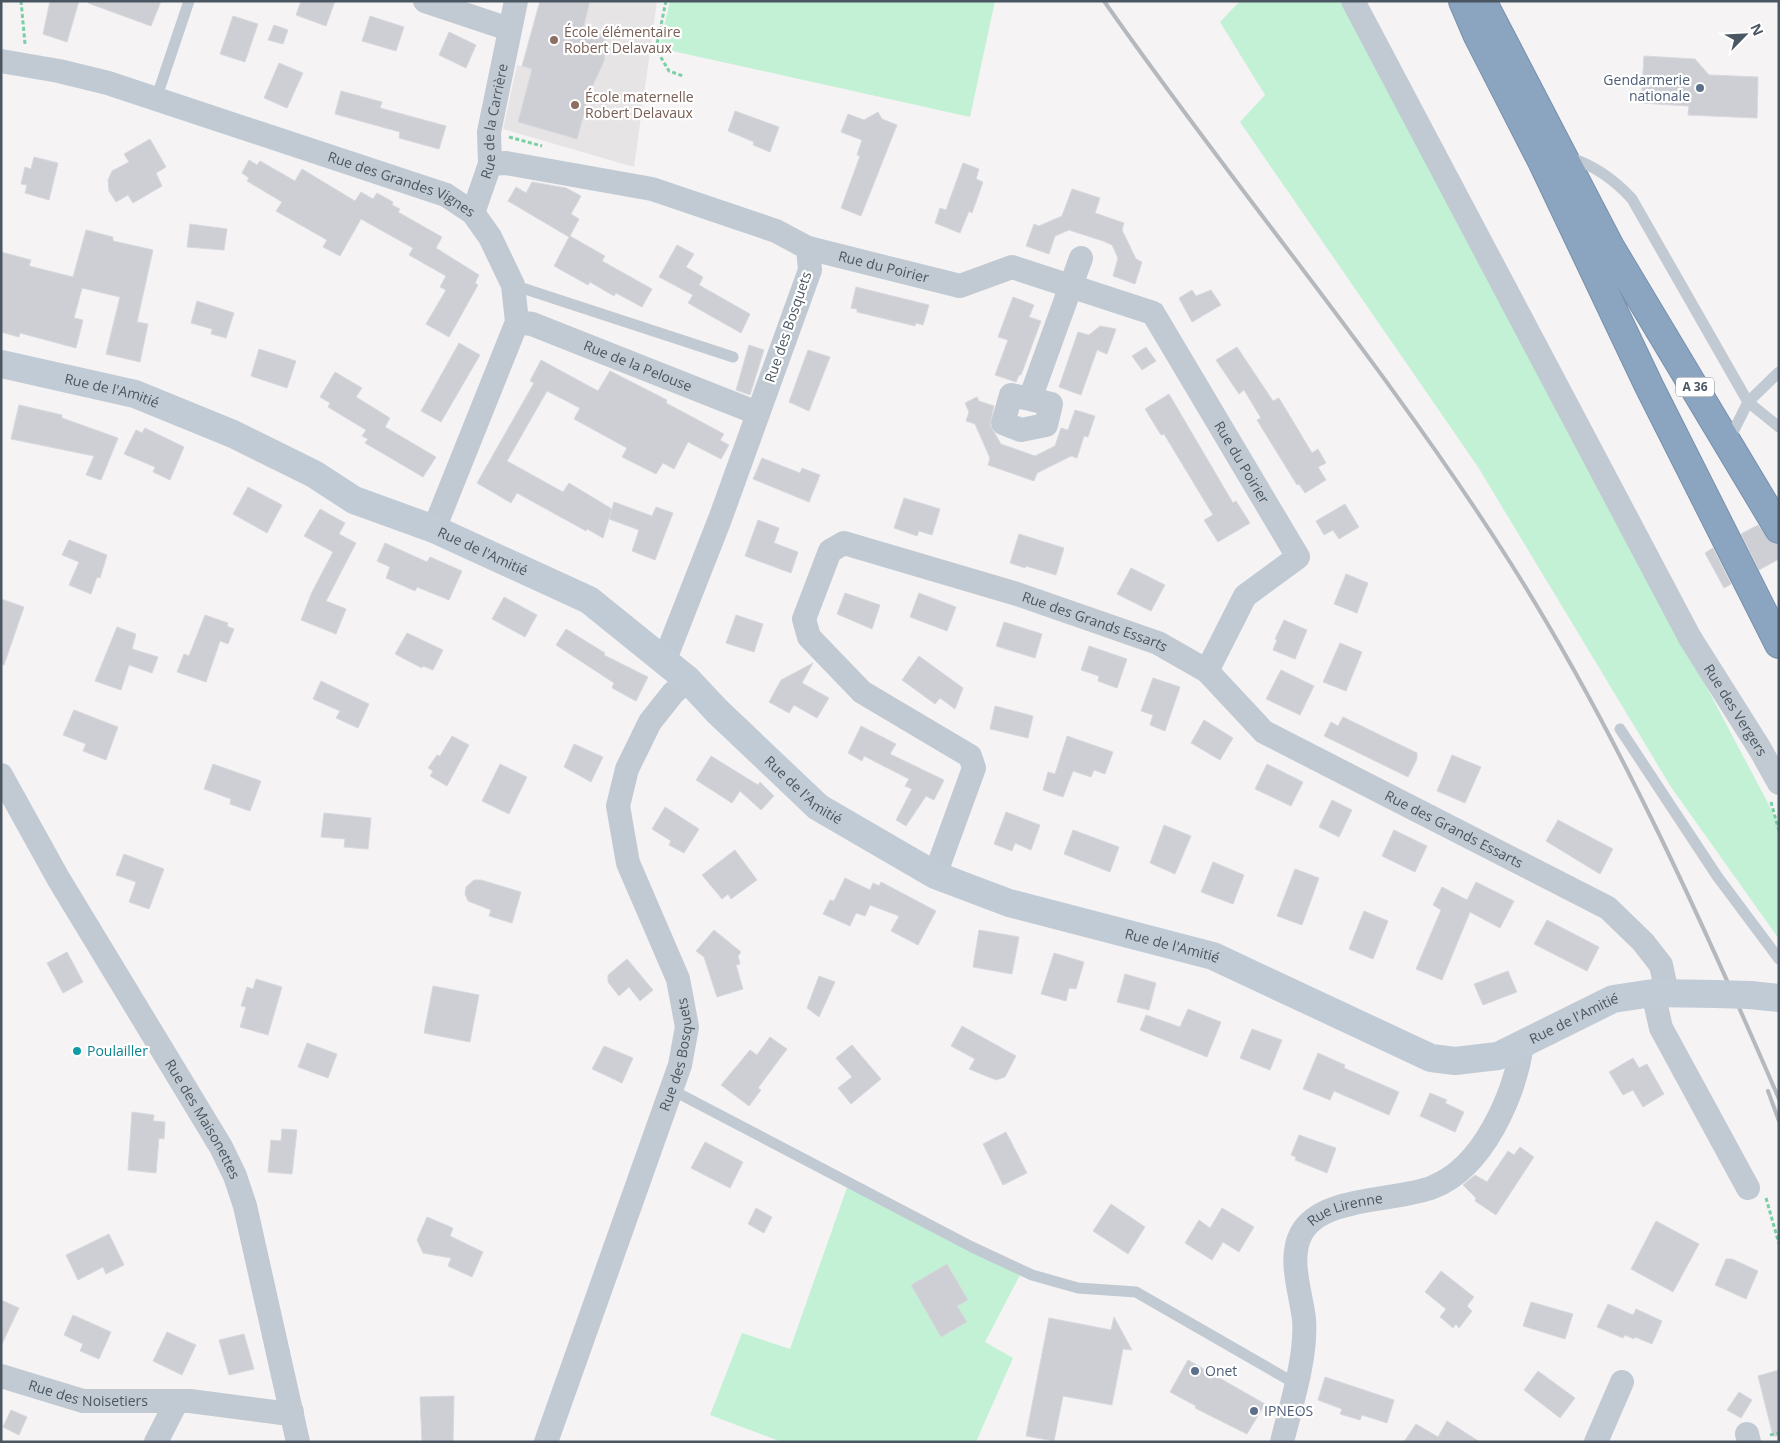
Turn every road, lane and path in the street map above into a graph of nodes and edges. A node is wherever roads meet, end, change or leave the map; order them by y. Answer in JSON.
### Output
{"nodes":[{"id":1,"x":21,"y":1,"type":"edge"},
{"id":2,"x":189,"y":1,"type":"edge"},
{"id":3,"x":425,"y":1,"type":"edge"},
{"id":4,"x":516,"y":1,"type":"edge"},
{"id":5,"x":666,"y":1,"type":"edge"},
{"id":6,"x":1353,"y":1,"type":"edge"},
{"id":7,"x":1463,"y":1,"type":"edge"},
{"id":8,"x":1482,"y":1,"type":"edge"},
{"id":9,"x":1502,"y":1,"type":"edge"},
{"id":10,"x":509,"y":29,"type":"junction"},
{"id":11,"x":1508,"y":50,"type":"junction"},
{"id":12,"x":1,"y":61,"type":"edge"},
{"id":13,"x":26,"y":64,"type":"junction"},
{"id":14,"x":683,"y":76,"type":"dead end"},
{"id":15,"x":156,"y":99,"type":"junction"},
{"id":16,"x":530,"y":142,"type":"dead end"},
{"id":17,"x":1563,"y":156,"type":"junction"},
{"id":18,"x":490,"y":164,"type":"junction"},
{"id":19,"x":522,"y":166,"type":"junction"},
{"id":20,"x":473,"y":213,"type":"junction"},
{"id":21,"x":808,"y":248,"type":"junction"},
{"id":22,"x":1081,"y":258,"type":"dead end"},
{"id":23,"x":513,"y":285,"type":"junction"},
{"id":24,"x":1071,"y":286,"type":"junction"},
{"id":25,"x":517,"y":322,"type":"junction"},
{"id":26,"x":733,"y":357,"type":"dead end"},
{"id":27,"x":1,"y":364,"type":"edge"},
{"id":28,"x":1779,"y":372,"type":"edge"},
{"id":29,"x":1030,"y":399,"type":"dead end"},
{"id":30,"x":1748,"y":402,"type":"junction"},
{"id":31,"x":757,"y":413,"type":"junction"},
{"id":32,"x":1779,"y":427,"type":"edge"},
{"id":33,"x":1727,"y":444,"type":"junction"},
{"id":34,"x":434,"y":529,"type":"junction"},
{"id":35,"x":1779,"y":529,"type":"edge"},
{"id":36,"x":1779,"y":644,"type":"edge"},
{"id":37,"x":665,"y":659,"type":"junction"},
{"id":38,"x":1207,"y":671,"type":"junction"},
{"id":39,"x":688,"y":680,"type":"junction"},
{"id":40,"x":1620,"y":729,"type":"dead end"},
{"id":41,"x":1,"y":775,"type":"edge"},
{"id":42,"x":1779,"y":783,"type":"edge"},
{"id":43,"x":935,"y":875,"type":"junction"},
{"id":44,"x":1779,"y":960,"type":"edge"},
{"id":45,"x":1660,"y":993,"type":"junction"},
{"id":46,"x":1771,"y":993,"type":"edge"},
{"id":47,"x":1522,"y":1046,"type":"junction"},
{"id":48,"x":672,"y":1090,"type":"junction"},
{"id":49,"x":1756,"y":1191,"type":"joint"},
{"id":50,"x":1779,"y":1244,"type":"edge"},
{"id":51,"x":1,"y":1376,"type":"edge"},
{"id":52,"x":1622,"y":1382,"type":"dead end"},
{"id":53,"x":1296,"y":1384,"type":"junction"},
{"id":54,"x":176,"y":1401,"type":"junction"},
{"id":55,"x":292,"y":1412,"type":"junction"},
{"id":56,"x":156,"y":1442,"type":"edge"},
{"id":57,"x":298,"y":1442,"type":"edge"},
{"id":58,"x":546,"y":1442,"type":"edge"},
{"id":59,"x":1282,"y":1442,"type":"edge"},
{"id":60,"x":1596,"y":1442,"type":"edge"}],
"edges":[{"from":1,"to":13,"type":"path"},
{"from":2,"to":15,"type":"lane"},
{"from":3,"to":10,"type":"street"},
{"from":4,"to":10,"type":"street","name":"Rue de la Carrière"},
{"from":5,"to":14,"type":"path"},
{"from":6,"to":42,"type":"street","name":"Rue des Vergers"},
{"from":7,"to":36,"type":"highway","number":"A 36"},
{"from":8,"to":11,"type":"highway","number":"A 36"},
{"from":9,"to":11,"type":"highway","number":"A 36"},
{"from":10,"to":18,"type":"street","name":"Rue de la Carrière"},
{"from":11,"to":17,"type":"highway","number":"A 36"},
{"from":12,"to":13,"type":"street","name":"Rue des Grandes Vignes"},
{"from":13,"to":15,"type":"street","name":"Rue des Grandes Vignes"},
{"from":15,"to":20,"type":"street","name":"Rue des Grandes Vignes"},
{"from":16,"to":19,"type":"path"},
{"from":17,"to":30,"type":"lane"},
{"from":17,"to":33,"type":"highway","number":"A 36"},
{"from":18,"to":19,"type":"street"},
{"from":18,"to":20,"type":"street","name":"Rue de la Carrière"},
{"from":19,"to":21,"type":"street"},
{"from":20,"to":23,"type":"street","name":"Rue des Grandes Vignes"},
{"from":21,"to":24,"type":"street","name":"Rue du Poirier"},
{"from":21,"to":31,"type":"street","name":"Rue des Bosquets"},
{"from":22,"to":24,"type":"street"},
{"from":23,"to":25,"type":"street","name":"Rue des Grandes Vignes"},
{"from":23,"to":26,"type":"lane"},
{"from":24,"to":29,"type":"street"},
{"from":24,"to":38,"type":"street","name":"Rue du Poirier"},
{"from":25,"to":31,"type":"street","name":"Rue de la Pelouse"},
{"from":25,"to":34,"type":"street","name":"Rue des Grandes Vignes"},
{"from":27,"to":34,"type":"street","name":"Rue de l'Amitié"},
{"from":28,"to":30,"type":"lane"},
{"from":30,"to":32,"type":"lane"},
{"from":30,"to":33,"type":"lane"},
{"from":31,"to":37,"type":"street","name":"Rue des Bosquets"},
{"from":33,"to":35,"type":"highway","number":"A 36"},
{"from":34,"to":37,"type":"street","name":"Rue de l'Amitié"},
{"from":37,"to":39,"type":"street","name":"Rue de l'Amitié"},
{"from":38,"to":43,"type":"street","name":"Rue des Grands Essarts"},
{"from":38,"to":45,"type":"street","name":"Rue des Grands Essarts"},
{"from":39,"to":43,"type":"street","name":"Rue de l'Amitié"},
{"from":39,"to":48,"type":"street","name":"Rue des Bosquets"},
{"from":40,"to":44,"type":"lane"},
{"from":41,"to":55,"type":"street","name":"Rue des Maisonettes"},
{"from":43,"to":47,"type":"street","name":"Rue de l'Amitié"},
{"from":45,"to":46,"type":"street","name":"Rue de l'Amitié","bridge":true},
{"from":45,"to":47,"type":"street","name":"Rue de l'Amitié"},
{"from":45,"to":49,"type":"street"},
{"from":47,"to":53,"type":"street","name":"Rue Lirenne"},
{"from":48,"to":53,"type":"lane"},
{"from":48,"to":58,"type":"street","name":"Rue des Bosquets"},
{"from":49,"to":50,"type":"path"},
{"from":51,"to":54,"type":"street","name":"Rue des Noisetiers"},
{"from":52,"to":60,"type":"street"},
{"from":53,"to":59,"type":"street","name":"Rue Lirenne"},
{"from":54,"to":55,"type":"street","name":"Rue des Noisetiers"},
{"from":54,"to":56,"type":"street"},
{"from":55,"to":57,"type":"street","name":"Rue des Maisonettes"}]}
